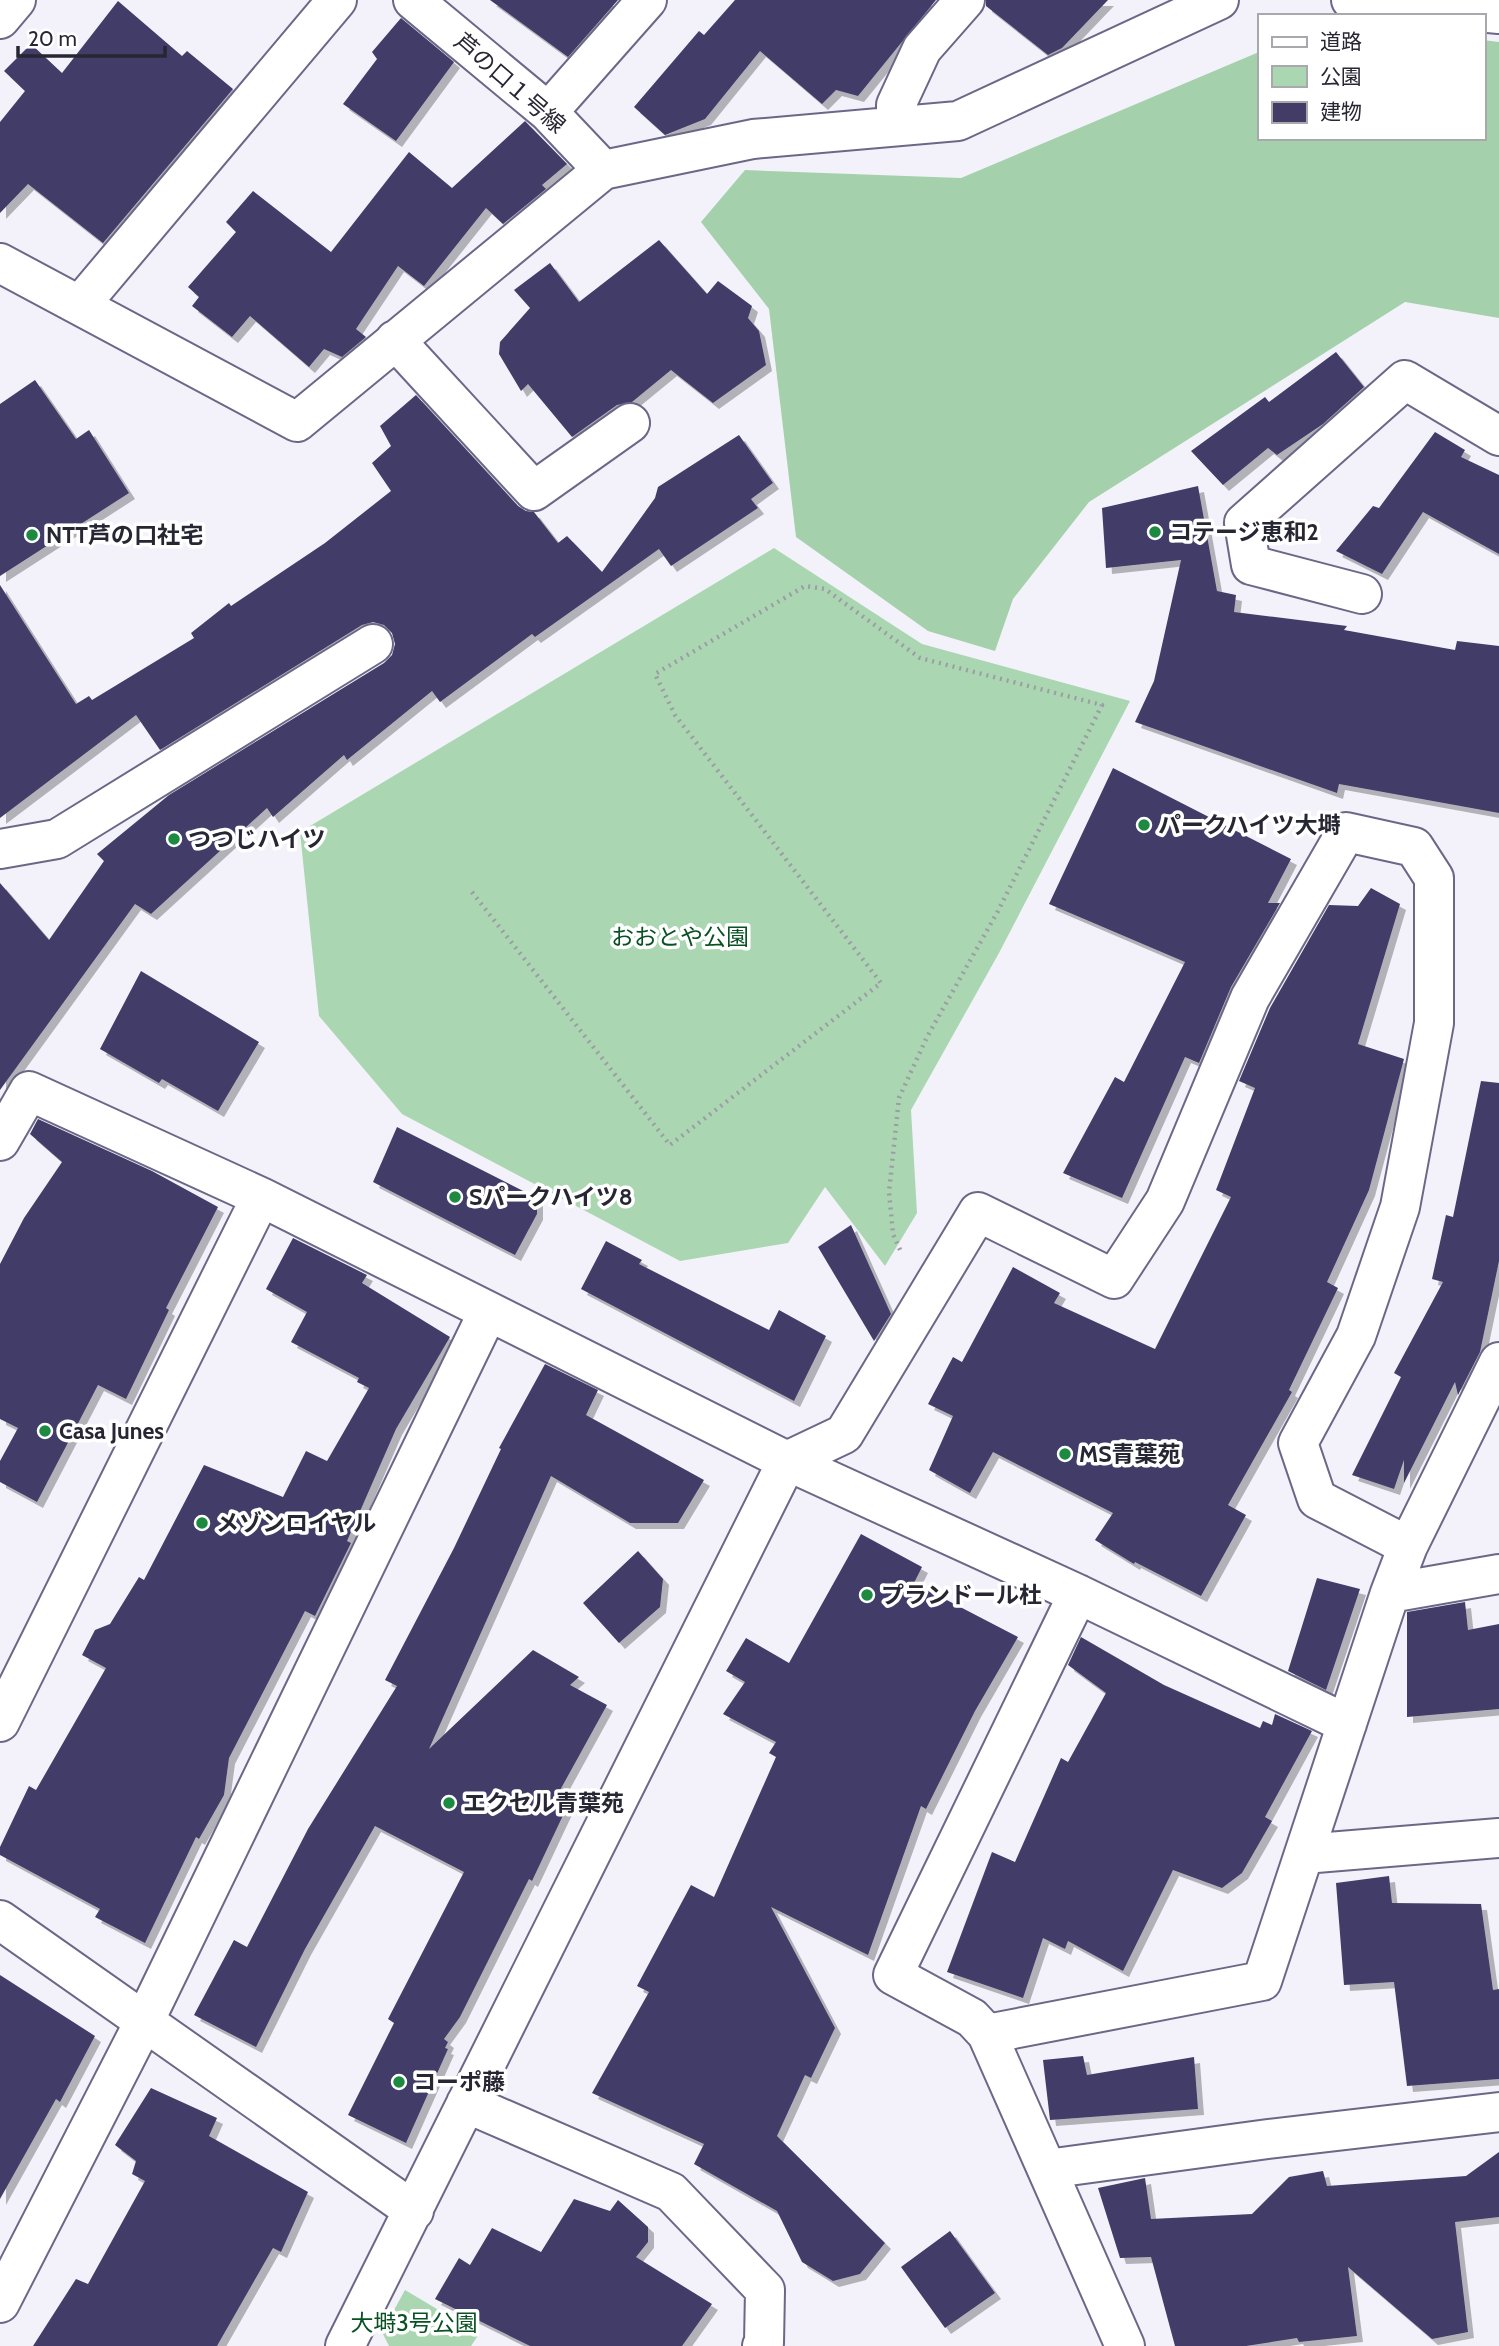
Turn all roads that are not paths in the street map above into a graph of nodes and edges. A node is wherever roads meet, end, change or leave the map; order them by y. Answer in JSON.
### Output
{"nodes":[{"id":1,"x":16,"y":0,"type":"edge"},
{"id":2,"x":337,"y":0,"type":"edge"},
{"id":3,"x":412,"y":0,"type":"edge"},
{"id":4,"x":647,"y":0,"type":"edge"},
{"id":5,"x":965,"y":0,"type":"edge"},
{"id":6,"x":1219,"y":0,"type":"edge"},
{"id":7,"x":1351,"y":0,"type":"edge"},
{"id":8,"x":1483,"y":8,"type":"edge"},
{"id":9,"x":0,"y":19,"type":"edge"},
{"id":10,"x":548,"y":111,"type":"junction"},
{"id":11,"x":896,"y":126,"type":"junction"},
{"id":12,"x":603,"y":170,"type":"junction"},
{"id":13,"x":0,"y":263,"type":"edge"},
{"id":14,"x":80,"y":305,"type":"junction"},
{"id":15,"x":396,"y":340,"type":"junction"},
{"id":16,"x":631,"y":423,"type":"dead end"},
{"id":17,"x":1499,"y":436,"type":"edge"},
{"id":18,"x":1362,"y":594,"type":"dead end"},
{"id":19,"x":373,"y":644,"type":"dead end"},
{"id":20,"x":0,"y":849,"type":"edge"},
{"id":21,"x":0,"y":1140,"type":"edge"},
{"id":22,"x":261,"y":1197,"type":"junction"},
{"id":23,"x":488,"y":1312,"type":"junction"},
{"id":24,"x":1499,"y":1363,"type":"edge"},
{"id":25,"x":787,"y":1461,"type":"junction"},
{"id":26,"x":1408,"y":1546,"type":"junction"},
{"id":27,"x":1499,"y":1574,"type":"edge"},
{"id":28,"x":1390,"y":1592,"type":"junction"},
{"id":29,"x":1078,"y":1594,"type":"junction"},
{"id":30,"x":0,"y":1722,"type":"edge"},
{"id":31,"x":1347,"y":1724,"type":"junction"},
{"id":32,"x":1499,"y":1838,"type":"edge"},
{"id":33,"x":1304,"y":1854,"type":"junction"},
{"id":34,"x":0,"y":1920,"type":"edge"},
{"id":35,"x":144,"y":2022,"type":"junction"},
{"id":36,"x":987,"y":2034,"type":"junction"},
{"id":37,"x":466,"y":2102,"type":"junction"},
{"id":38,"x":1499,"y":2112,"type":"edge"},
{"id":39,"x":1046,"y":2169,"type":"junction"},
{"id":40,"x":414,"y":2211,"type":"junction"},
{"id":41,"x":0,"y":2303,"type":"edge"},
{"id":42,"x":345,"y":2346,"type":"edge"},
{"id":43,"x":762,"y":2346,"type":"edge"},
{"id":44,"x":1125,"y":2346,"type":"edge"}],
"edges":[{"from":1,"to":9,"type":"street"},
{"from":2,"to":14,"type":"street"},
{"from":3,"to":10,"type":"street","name":"芦の口１号線"},
{"from":4,"to":10,"type":"street"},
{"from":5,"to":11,"type":"street"},
{"from":6,"to":11,"type":"street"},
{"from":7,"to":8,"type":"street"},
{"from":10,"to":12,"type":"street","name":"芦の口１号線"},
{"from":11,"to":12,"type":"street"},
{"from":12,"to":15,"type":"street"},
{"from":13,"to":14,"type":"street"},
{"from":14,"to":15,"type":"street"},
{"from":15,"to":16,"type":"street"},
{"from":17,"to":18,"type":"street"},
{"from":19,"to":20,"type":"street"},
{"from":21,"to":22,"type":"street"},
{"from":22,"to":23,"type":"street"},
{"from":22,"to":30,"type":"street"},
{"from":23,"to":25,"type":"street"},
{"from":23,"to":35,"type":"street"},
{"from":24,"to":26,"type":"street"},
{"from":25,"to":26,"type":"street"},
{"from":25,"to":29,"type":"street"},
{"from":25,"to":37,"type":"street"},
{"from":26,"to":28,"type":"street"},
{"from":27,"to":28,"type":"street"},
{"from":28,"to":31,"type":"street"},
{"from":29,"to":31,"type":"street"},
{"from":29,"to":36,"type":"street"},
{"from":31,"to":33,"type":"street"},
{"from":32,"to":33,"type":"street"},
{"from":33,"to":36,"type":"street"},
{"from":34,"to":35,"type":"street"},
{"from":35,"to":40,"type":"street"},
{"from":35,"to":41,"type":"street"},
{"from":36,"to":39,"type":"street"},
{"from":37,"to":40,"type":"street"},
{"from":37,"to":43,"type":"street"},
{"from":38,"to":39,"type":"street"},
{"from":39,"to":44,"type":"street"},
{"from":40,"to":42,"type":"street"}]}
